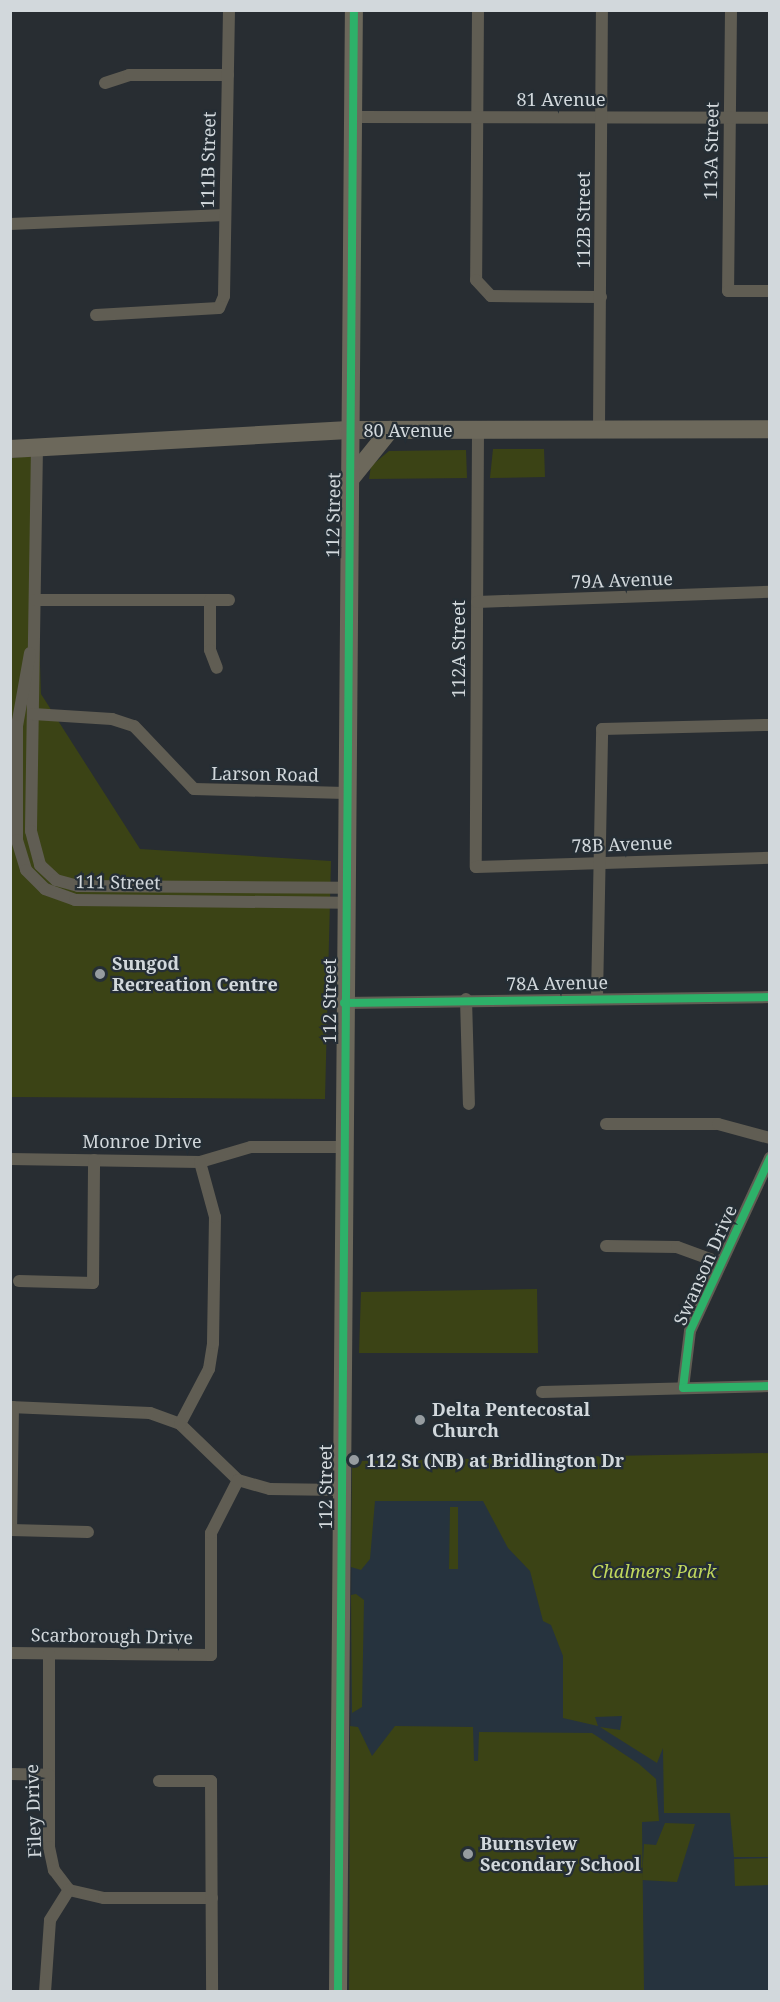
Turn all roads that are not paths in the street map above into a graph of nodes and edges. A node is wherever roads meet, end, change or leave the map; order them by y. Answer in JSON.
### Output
{"nodes":[{"id":1,"x":229,"y":10,"type":"edge"},
{"id":2,"x":354,"y":10,"type":"edge"},
{"id":3,"x":478,"y":10,"type":"edge"},
{"id":4,"x":602,"y":10,"type":"edge"},
{"id":5,"x":731,"y":10,"type":"edge"},
{"id":6,"x":228,"y":75,"type":"junction"},
{"id":7,"x":105,"y":83,"type":"dead end"},
{"id":8,"x":352,"y":117,"type":"junction"},
{"id":9,"x":602,"y":117,"type":"junction"},
{"id":10,"x":476,"y":118,"type":"junction"},
{"id":11,"x":729,"y":118,"type":"junction"},
{"id":12,"x":770,"y":118,"type":"edge"},
{"id":13,"x":225,"y":215,"type":"junction"},
{"id":14,"x":10,"y":224,"type":"edge"},
{"id":15,"x":770,"y":291,"type":"edge"},
{"id":16,"x":601,"y":297,"type":"junction"},
{"id":17,"x":96,"y":315,"type":"dead end"},
{"id":18,"x":598,"y":429,"type":"junction"},
{"id":19,"x":770,"y":429,"type":"edge"},
{"id":20,"x":348,"y":430,"type":"junction"},
{"id":21,"x":390,"y":430,"type":"junction"},
{"id":22,"x":478,"y":430,"type":"junction"},
{"id":23,"x":37,"y":447,"type":"junction"},
{"id":24,"x":10,"y":449,"type":"edge"},
{"id":25,"x":348,"y":482,"type":"junction"},
{"id":26,"x":770,"y":585,"type":"edge"},
{"id":27,"x":769,"y":592,"type":"edge"},
{"id":28,"x":35,"y":600,"type":"junction"},
{"id":29,"x":210,"y":600,"type":"junction"},
{"id":30,"x":229,"y":600,"type":"dead end"},
{"id":31,"x":477,"y":602,"type":"junction"},
{"id":32,"x":34,"y":640,"type":"junction"},
{"id":33,"x":217,"y":668,"type":"dead end"},
{"id":34,"x":33,"y":714,"type":"junction"},
{"id":35,"x":770,"y":725,"type":"edge"},
{"id":36,"x":345,"y":794,"type":"junction"},
{"id":37,"x":770,"y":858,"type":"edge"},
{"id":38,"x":599,"y":863,"type":"junction"},
{"id":39,"x":476,"y":867,"type":"joint"},
{"id":40,"x":345,"y":895,"type":"junction"},
{"id":41,"x":770,"y":997,"type":"edge"},
{"id":42,"x":597,"y":998,"type":"junction"},
{"id":43,"x":466,"y":999,"type":"junction"},
{"id":44,"x":344,"y":1003,"type":"junction"},
{"id":45,"x":469,"y":1104,"type":"dead end"},
{"id":46,"x":606,"y":1124,"type":"dead end"},
{"id":47,"x":770,"y":1138,"type":"edge"},
{"id":48,"x":343,"y":1147,"type":"junction"},
{"id":49,"x":770,"y":1158,"type":"edge"},
{"id":50,"x":10,"y":1159,"type":"edge"},
{"id":51,"x":94,"y":1160,"type":"junction"},
{"id":52,"x":200,"y":1162,"type":"junction"},
{"id":53,"x":606,"y":1246,"type":"dead end"},
{"id":54,"x":721,"y":1263,"type":"junction"},
{"id":55,"x":19,"y":1281,"type":"dead end"},
{"id":56,"x":770,"y":1386,"type":"edge"},
{"id":57,"x":683,"y":1389,"type":"junction"},
{"id":58,"x":542,"y":1392,"type":"dead end"},
{"id":59,"x":12,"y":1407,"type":"edge"},
{"id":60,"x":180,"y":1424,"type":"junction"},
{"id":61,"x":238,"y":1480,"type":"junction"},
{"id":62,"x":340,"y":1490,"type":"junction"},
{"id":63,"x":88,"y":1532,"type":"dead end"},
{"id":64,"x":10,"y":1653,"type":"edge"},
{"id":65,"x":49,"y":1654,"type":"junction"},
{"id":66,"x":10,"y":1774,"type":"edge"},
{"id":67,"x":49,"y":1774,"type":"junction"},
{"id":68,"x":159,"y":1781,"type":"dead end"},
{"id":69,"x":69,"y":1890,"type":"junction"},
{"id":70,"x":212,"y":1898,"type":"junction"},
{"id":71,"x":45,"y":1992,"type":"edge"},
{"id":72,"x":212,"y":1992,"type":"edge"},
{"id":73,"x":338,"y":1992,"type":"edge"}],
"edges":[{"from":1,"to":6,"type":"street","name":"111B Street"},
{"from":2,"to":8,"type":"street","name":"112 Street"},
{"from":3,"to":10,"type":"street"},
{"from":4,"to":9,"type":"street","name":"112B Street"},
{"from":5,"to":11,"type":"street","name":"113A Street"},
{"from":6,"to":7,"type":"street"},
{"from":6,"to":13,"type":"street","name":"111B Street"},
{"from":8,"to":10,"type":"street","name":"81 Avenue"},
{"from":8,"to":20,"type":"street","name":"112 Street"},
{"from":9,"to":10,"type":"street","name":"81 Avenue"},
{"from":9,"to":11,"type":"street","name":"81 Avenue"},
{"from":9,"to":16,"type":"street","name":"112B Street"},
{"from":10,"to":16,"type":"street"},
{"from":11,"to":12,"type":"street","name":"81 Avenue"},
{"from":11,"to":15,"type":"street","name":"113A Street"},
{"from":13,"to":14,"type":"street"},
{"from":13,"to":17,"type":"street","name":"111B Street"},
{"from":16,"to":18,"type":"street","name":"112B Street"},
{"from":18,"to":19,"type":"street","name":"80 Avenue"},
{"from":18,"to":22,"type":"street","name":"80 Avenue"},
{"from":20,"to":21,"type":"street","name":"80 Avenue"},
{"from":20,"to":23,"type":"street","name":"80 Avenue"},
{"from":20,"to":25,"type":"street","name":"112 Street"},
{"from":21,"to":22,"type":"street","name":"80 Avenue"},
{"from":21,"to":25,"type":"street"},
{"from":22,"to":31,"type":"street","name":"112A Street"},
{"from":23,"to":24,"type":"street","name":"80 Avenue"},
{"from":23,"to":28,"type":"street","name":"111 Street"},
{"from":25,"to":36,"type":"street","name":"112 Street"},
{"from":26,"to":27,"type":"street"},
{"from":27,"to":31,"type":"street","name":"79A Avenue"},
{"from":28,"to":29,"type":"street"},
{"from":28,"to":32,"type":"street","name":"111 Street"},
{"from":29,"to":30,"type":"street"},
{"from":29,"to":33,"type":"street"},
{"from":31,"to":39,"type":"street","name":"112A Street"},
{"from":32,"to":34,"type":"street","name":"111 Street"},
{"from":32,"to":40,"type":"street","name":"111 Street"},
{"from":34,"to":36,"type":"street","name":"Larson Road"},
{"from":34,"to":40,"type":"street","name":"111 Street"},
{"from":35,"to":38,"type":"street"},
{"from":36,"to":40,"type":"street","name":"112 Street"},
{"from":37,"to":38,"type":"street","name":"78B Avenue"},
{"from":38,"to":39,"type":"street","name":"78B Avenue"},
{"from":38,"to":42,"type":"street"},
{"from":40,"to":44,"type":"street","name":"112 Street"},
{"from":41,"to":42,"type":"street","name":"78A Avenue"},
{"from":42,"to":43,"type":"street","name":"78A Avenue"},
{"from":43,"to":44,"type":"street","name":"78A Avenue"},
{"from":43,"to":45,"type":"street"},
{"from":44,"to":48,"type":"street","name":"112 Street"},
{"from":46,"to":47,"type":"street"},
{"from":48,"to":52,"type":"street","name":"Monroe Drive"},
{"from":48,"to":62,"type":"street","name":"112 Street"},
{"from":49,"to":54,"type":"street","name":"Swanson Drive"},
{"from":50,"to":51,"type":"street","name":"Monroe Drive"},
{"from":51,"to":52,"type":"street","name":"Monroe Drive"},
{"from":51,"to":55,"type":"street"},
{"from":52,"to":60,"type":"street"},
{"from":53,"to":54,"type":"street"},
{"from":54,"to":57,"type":"street","name":"Swanson Drive"},
{"from":56,"to":57,"type":"street"},
{"from":57,"to":58,"type":"street"},
{"from":59,"to":60,"type":"street"},
{"from":59,"to":63,"type":"street"},
{"from":60,"to":61,"type":"street"},
{"from":61,"to":62,"type":"street"},
{"from":61,"to":65,"type":"street","name":"Scarborough Drive"},
{"from":62,"to":73,"type":"street","name":"112 Street"},
{"from":64,"to":65,"type":"street","name":"Scarborough Drive"},
{"from":65,"to":67,"type":"street","name":"Filey Drive"},
{"from":66,"to":67,"type":"street"},
{"from":67,"to":69,"type":"street","name":"Filey Drive"},
{"from":68,"to":70,"type":"street"},
{"from":69,"to":70,"type":"street"},
{"from":69,"to":71,"type":"street"},
{"from":70,"to":72,"type":"street"}]}
